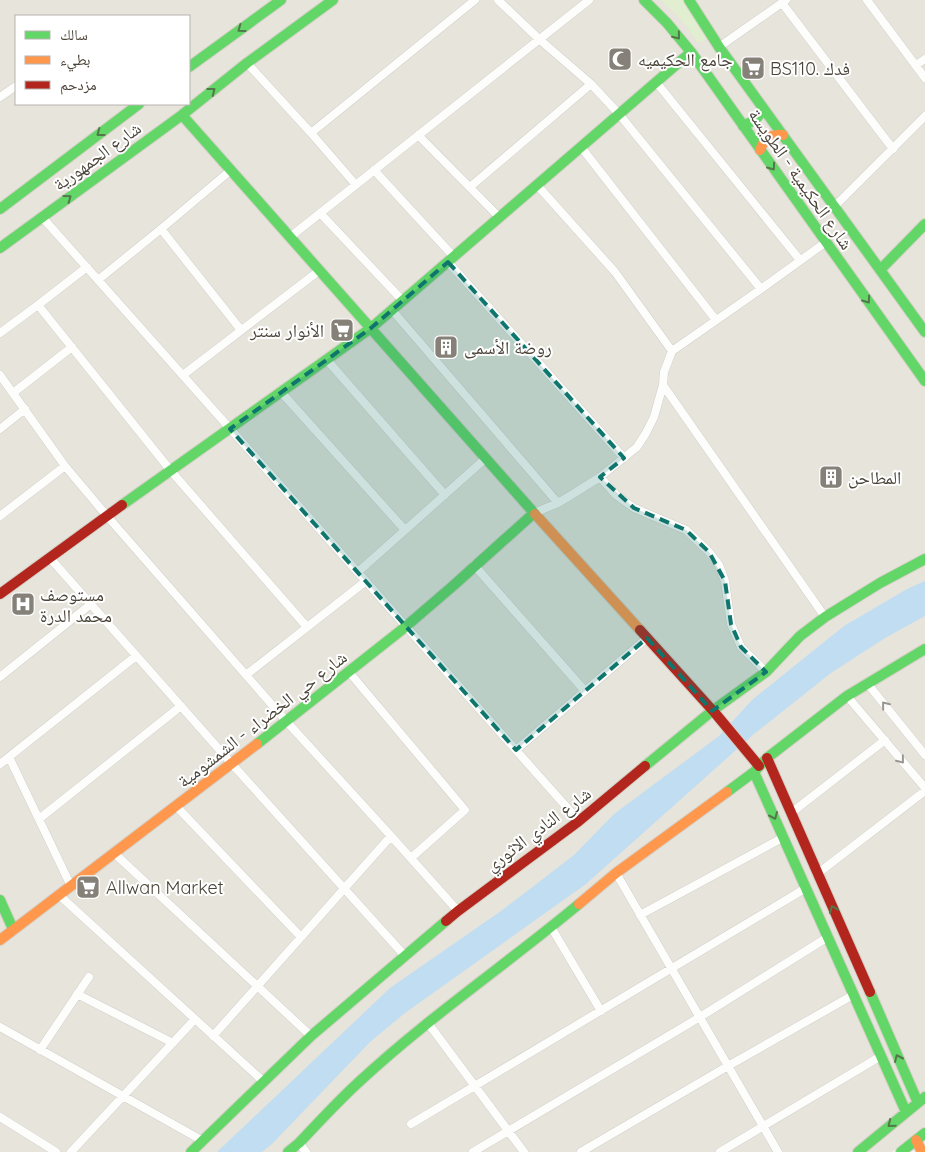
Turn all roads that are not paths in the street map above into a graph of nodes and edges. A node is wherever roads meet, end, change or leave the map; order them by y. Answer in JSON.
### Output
{"nodes":[{"id":1,"x":281,"y":0,"type":"edge"},
{"id":2,"x":333,"y":0,"type":"edge"},
{"id":3,"x":474,"y":0,"type":"edge"},
{"id":4,"x":498,"y":0,"type":"edge"},
{"id":5,"x":589,"y":0,"type":"edge"},
{"id":6,"x":644,"y":0,"type":"edge"},
{"id":7,"x":688,"y":0,"type":"edge"},
{"id":8,"x":867,"y":0,"type":"edge"},
{"id":9,"x":784,"y":2,"type":"edge"},
{"id":10,"x":539,"y":39,"type":"junction"},
{"id":11,"x":719,"y":47,"type":"junction"},
{"id":12,"x":691,"y":52,"type":"junction"},
{"id":13,"x":925,"y":59,"type":"edge"},
{"id":14,"x":248,"y":63,"type":"junction"},
{"id":15,"x":916,"y":65,"type":"junction"},
{"id":16,"x":190,"y":66,"type":"edge"},
{"id":17,"x":925,"y":78,"type":"edge"},
{"id":18,"x":656,"y":82,"type":"junction"},
{"id":19,"x":591,"y":84,"type":"junction"},
{"id":20,"x":15,"y":87,"type":"edge"},
{"id":21,"x":0,"y":97,"type":"edge"},
{"id":22,"x":138,"y":105,"type":"edge"},
{"id":23,"x":764,"y":109,"type":"junction"},
{"id":24,"x":182,"y":114,"type":"junction"},
{"id":25,"x":619,"y":114,"type":"junction"},
{"id":26,"x":925,"y":116,"type":"edge"},
{"id":27,"x":743,"y":126,"type":"junction"},
{"id":28,"x":311,"y":133,"type":"junction"},
{"id":29,"x":418,"y":135,"type":"junction"},
{"id":30,"x":783,"y":135,"type":"junction"},
{"id":31,"x":581,"y":147,"type":"junction"},
{"id":32,"x":893,"y":149,"type":"junction"},
{"id":33,"x":760,"y":150,"type":"junction"},
{"id":34,"x":232,"y":170,"type":"junction"},
{"id":35,"x":374,"y":170,"type":"junction"},
{"id":36,"x":356,"y":185,"type":"junction"},
{"id":37,"x":537,"y":185,"type":"junction"},
{"id":38,"x":470,"y":187,"type":"junction"},
{"id":39,"x":834,"y":207,"type":"junction"},
{"id":40,"x":0,"y":209,"type":"edge"},
{"id":41,"x":320,"y":213,"type":"junction"},
{"id":42,"x":42,"y":217,"type":"junction"},
{"id":43,"x":499,"y":217,"type":"junction"},
{"id":44,"x":925,"y":224,"type":"edge"},
{"id":45,"x":161,"y":229,"type":"junction"},
{"id":46,"x":290,"y":237,"type":"junction"},
{"id":47,"x":826,"y":242,"type":"junction"},
{"id":48,"x":0,"y":248,"type":"edge"},
{"id":49,"x":451,"y":259,"type":"junction"},
{"id":50,"x":800,"y":260,"type":"junction"},
{"id":51,"x":87,"y":267,"type":"junction"},
{"id":52,"x":320,"y":270,"type":"junction"},
{"id":53,"x":880,"y":270,"type":"junction"},
{"id":54,"x":98,"y":280,"type":"junction"},
{"id":55,"x":761,"y":289,"type":"junction"},
{"id":56,"x":403,"y":301,"type":"junction"},
{"id":57,"x":38,"y":305,"type":"junction"},
{"id":58,"x":392,"y":310,"type":"junction"},
{"id":59,"x":716,"y":320,"type":"junction"},
{"id":60,"x":371,"y":328,"type":"junction"},
{"id":61,"x":241,"y":330,"type":"junction"},
{"id":62,"x":925,"y":332,"type":"edge"},
{"id":63,"x":0,"y":333,"type":"edge"},
{"id":64,"x":72,"y":347,"type":"junction"},
{"id":65,"x":672,"y":351,"type":"junction"},
{"id":66,"x":327,"y":360,"type":"junction"},
{"id":67,"x":0,"y":375,"type":"edge"},
{"id":68,"x":183,"y":376,"type":"junction"},
{"id":69,"x":925,"y":381,"type":"edge"},
{"id":70,"x":663,"y":385,"type":"junction"},
{"id":71,"x":281,"y":392,"type":"junction"},
{"id":72,"x":13,"y":393,"type":"junction"},
{"id":73,"x":25,"y":409,"type":"junction"},
{"id":74,"x":0,"y":429,"type":"edge"},
{"id":75,"x":230,"y":429,"type":"junction"},
{"id":76,"x":486,"y":458,"type":"junction"},
{"id":77,"x":624,"y":458,"type":"junction"},
{"id":78,"x":65,"y":466,"type":"junction"},
{"id":79,"x":171,"y":471,"type":"junction"},
{"id":80,"x":600,"y":477,"type":"junction"},
{"id":81,"x":445,"y":494,"type":"junction"},
{"id":82,"x":558,"y":503,"type":"junction"},
{"id":83,"x":534,"y":513,"type":"junction"},
{"id":84,"x":0,"y":516,"type":"edge"},
{"id":85,"x":107,"y":516,"type":"junction"},
{"id":86,"x":405,"y":530,"type":"junction"},
{"id":87,"x":50,"y":558,"type":"junction"},
{"id":88,"x":925,"y":559,"type":"edge"},
{"id":89,"x":474,"y":566,"type":"junction"},
{"id":90,"x":358,"y":572,"type":"junction"},
{"id":91,"x":366,"y":581,"type":"junction"},
{"id":92,"x":0,"y":594,"type":"edge"},
{"id":93,"x":91,"y":604,"type":"junction"},
{"id":94,"x":825,"y":617,"type":"junction"},
{"id":95,"x":406,"y":626,"type":"junction"},
{"id":96,"x":307,"y":627,"type":"junction"},
{"id":97,"x":647,"y":638,"type":"junction"},
{"id":98,"x":925,"y":649,"type":"edge"},
{"id":99,"x":136,"y":656,"type":"junction"},
{"id":100,"x":349,"y":672,"type":"junction"},
{"id":101,"x":766,"y":672,"type":"junction"},
{"id":102,"x":246,"y":675,"type":"junction"},
{"id":103,"x":0,"y":677,"type":"edge"},
{"id":104,"x":867,"y":683,"type":"junction"},
{"id":105,"x":585,"y":691,"type":"junction"},
{"id":106,"x":847,"y":696,"type":"junction"},
{"id":107,"x":180,"y":706,"type":"junction"},
{"id":108,"x":713,"y":712,"type":"junction"},
{"id":109,"x":287,"y":722,"type":"junction"},
{"id":110,"x":885,"y":740,"type":"junction"},
{"id":111,"x":516,"y":750,"type":"junction"},
{"id":112,"x":925,"y":755,"type":"edge"},
{"id":113,"x":9,"y":757,"type":"junction"},
{"id":114,"x":0,"y":764,"type":"edge"},
{"id":115,"x":232,"y":764,"type":"junction"},
{"id":116,"x":760,"y":765,"type":"junction"},
{"id":117,"x":925,"y":790,"type":"edge"},
{"id":118,"x":176,"y":806,"type":"junction"},
{"id":119,"x":791,"y":813,"type":"junction"},
{"id":120,"x":39,"y":819,"type":"junction"},
{"id":121,"x":578,"y":821,"type":"junction"},
{"id":122,"x":392,"y":836,"type":"junction"},
{"id":123,"x":784,"y":837,"type":"junction"},
{"id":124,"x":114,"y":853,"type":"junction"},
{"id":125,"x":411,"y":858,"type":"junction"},
{"id":126,"x":616,"y":873,"type":"junction"},
{"id":127,"x":817,"y":874,"type":"junction"},
{"id":128,"x":71,"y":886,"type":"junction"},
{"id":129,"x":806,"y":888,"type":"junction"},
{"id":130,"x":344,"y":889,"type":"junction"},
{"id":131,"x":59,"y":895,"type":"junction"},
{"id":132,"x":0,"y":900,"type":"edge"},
{"id":133,"x":458,"y":911,"type":"junction"},
{"id":134,"x":640,"y":915,"type":"junction"},
{"id":135,"x":551,"y":927,"type":"junction"},
{"id":136,"x":13,"y":929,"type":"junction"},
{"id":137,"x":1,"y":937,"type":"edge"},
{"id":138,"x":828,"y":937,"type":"junction"},
{"id":139,"x":301,"y":938,"type":"junction"},
{"id":140,"x":404,"y":956,"type":"junction"},
{"id":141,"x":672,"y":969,"type":"junction"},
{"id":142,"x":90,"y":977,"type":"dead end"},
{"id":143,"x":257,"y":986,"type":"junction"},
{"id":144,"x":78,"y":994,"type":"junction"},
{"id":145,"x":871,"y":997,"type":"junction"},
{"id":146,"x":856,"y":999,"type":"junction"},
{"id":147,"x":601,"y":1011,"type":"junction"},
{"id":148,"x":700,"y":1017,"type":"junction"},
{"id":149,"x":195,"y":1019,"type":"junction"},
{"id":150,"x":428,"y":1024,"type":"junction"},
{"id":151,"x":0,"y":1027,"type":"edge"},
{"id":152,"x":213,"y":1036,"type":"junction"},
{"id":153,"x":311,"y":1036,"type":"junction"},
{"id":154,"x":172,"y":1043,"type":"junction"},
{"id":155,"x":40,"y":1050,"type":"junction"},
{"id":156,"x":881,"y":1056,"type":"junction"},
{"id":157,"x":728,"y":1066,"type":"junction"},
{"id":158,"x":263,"y":1081,"type":"junction"},
{"id":159,"x":475,"y":1086,"type":"junction"},
{"id":160,"x":123,"y":1096,"type":"junction"},
{"id":161,"x":921,"y":1100,"type":"edge"},
{"id":162,"x":906,"y":1112,"type":"junction"},
{"id":163,"x":0,"y":1117,"type":"edge"},
{"id":164,"x":411,"y":1124,"type":"dead end"},
{"id":165,"x":763,"y":1126,"type":"junction"},
{"id":166,"x":508,"y":1131,"type":"junction"},
{"id":167,"x":925,"y":1133,"type":"edge"},
{"id":168,"x":916,"y":1140,"type":"junction"},
{"id":169,"x":203,"y":1141,"type":"junction"},
{"id":170,"x":299,"y":1143,"type":"junction"},
{"id":171,"x":56,"y":1152,"type":"edge"},
{"id":172,"x":71,"y":1152,"type":"edge"},
{"id":173,"x":191,"y":1152,"type":"edge"},
{"id":174,"x":288,"y":1152,"type":"edge"},
{"id":175,"x":306,"y":1152,"type":"edge"},
{"id":176,"x":474,"y":1152,"type":"edge"},
{"id":177,"x":524,"y":1152,"type":"edge"},
{"id":178,"x":581,"y":1152,"type":"edge"},
{"id":179,"x":720,"y":1152,"type":"edge"},
{"id":180,"x":778,"y":1152,"type":"edge"},
{"id":181,"x":858,"y":1152,"type":"edge"},
{"id":182,"x":901,"y":1152,"type":"edge"},
{"id":183,"x":922,"y":1152,"type":"edge"}],
"edges":[{"from":1,"to":16,"type":"street","one_way":true},
{"from":2,"to":14,"type":"street","name":"شارع الجمهورية"},
{"from":3,"to":28,"type":"street"},
{"from":4,"to":10,"type":"street"},
{"from":5,"to":10,"type":"street"},
{"from":6,"to":12,"type":"street","name":"شارع الحكيمية - الطويسة","one_way":true},
{"from":7,"to":11,"type":"street","name":"شارع الحكيمية - الطويسة"},
{"from":8,"to":15,"type":"street"},
{"from":9,"to":11,"type":"street"},
{"from":9,"to":32,"type":"street"},
{"from":10,"to":19,"type":"street"},
{"from":10,"to":29,"type":"street"},
{"from":11,"to":23,"type":"street","name":"شارع الحكيمية - الطويسة"},
{"from":12,"to":18,"type":"street"},
{"from":12,"to":27,"type":"street","name":"شارع الحكيمية - الطويسة"},
{"from":13,"to":15,"type":"street"},
{"from":24,"to":14,"type":"street","name":"شارع الجمهورية","one_way":true},
{"from":14,"to":28,"type":"street"},
{"from":15,"to":17,"type":"street"},
{"from":18,"to":25,"type":"street"},
{"from":18,"to":50,"type":"street"},
{"from":19,"to":25,"type":"street"},
{"from":19,"to":38,"type":"street"},
{"from":20,"to":21,"type":"street"},
{"from":22,"to":40,"type":"street","name":"شارع الجمهورية","one_way":true},
{"from":23,"to":27,"type":"street"},
{"from":23,"to":30,"type":"street","name":"شارع الحكيمية - الطويسة"},
{"from":24,"to":34,"type":"street"},
{"from":42,"to":24,"type":"street","name":"شارع الجمهورية","one_way":true},
{"from":25,"to":31,"type":"street"},
{"from":25,"to":55,"type":"street"},
{"from":26,"to":32,"type":"street"},
{"from":27,"to":33,"type":"street","name":"شارع الحكيمية - الطويسة"},
{"from":28,"to":36,"type":"street"},
{"from":29,"to":35,"type":"street"},
{"from":29,"to":38,"type":"street"},
{"from":30,"to":33,"type":"street"},
{"from":30,"to":39,"type":"street","name":"شارع الحكيمية - الطويسة"},
{"from":31,"to":37,"type":"street"},
{"from":31,"to":59,"type":"street"},
{"from":32,"to":39,"type":"street"},
{"from":33,"to":47,"type":"street","name":"شارع الحكيمية - الطويسة","one_way":true},
{"from":34,"to":45,"type":"street"},
{"from":34,"to":46,"type":"street"},
{"from":35,"to":36,"type":"street"},
{"from":35,"to":49,"type":"street"},
{"from":36,"to":41,"type":"street"},
{"from":37,"to":43,"type":"street"},
{"from":37,"to":65,"type":"street"},
{"from":38,"to":43,"type":"street"},
{"from":39,"to":53,"type":"street","name":"شارع الحكيمية - الطويسة"},
{"from":41,"to":46,"type":"street"},
{"from":41,"to":56,"type":"street"},
{"from":42,"to":48,"type":"street","name":"شارع الجمهورية"},
{"from":42,"to":51,"type":"street"},
{"from":43,"to":49,"type":"street"},
{"from":44,"to":53,"type":"street"},
{"from":45,"to":54,"type":"street"},
{"from":45,"to":61,"type":"street"},
{"from":46,"to":52,"type":"street"},
{"from":47,"to":50,"type":"street"},
{"from":47,"to":69,"type":"street","name":"شارع الحكيمية - الطويسة","one_way":true},
{"from":49,"to":56,"type":"street"},
{"from":49,"to":77,"type":"street"},
{"from":50,"to":55,"type":"street"},
{"from":51,"to":54,"type":"street"},
{"from":51,"to":57,"type":"street"},
{"from":52,"to":60,"type":"street"},
{"from":52,"to":61,"type":"street"},
{"from":53,"to":62,"type":"street","name":"شارع الحكيمية - الطويسة"},
{"from":54,"to":68,"type":"street"},
{"from":55,"to":59,"type":"street"},
{"from":56,"to":58,"type":"street"},
{"from":57,"to":63,"type":"street"},
{"from":57,"to":64,"type":"street"},
{"from":58,"to":60,"type":"street"},
{"from":58,"to":82,"type":"street"},
{"from":59,"to":65,"type":"street"},
{"from":60,"to":66,"type":"street"},
{"from":60,"to":76,"type":"street"},
{"from":61,"to":68,"type":"street"},
{"from":64,"to":72,"type":"street"},
{"from":64,"to":79,"type":"street"},
{"from":65,"to":70,"type":"street"},
{"from":66,"to":71,"type":"street"},
{"from":66,"to":81,"type":"street"},
{"from":67,"to":72,"type":"street"},
{"from":68,"to":75,"type":"street"},
{"from":70,"to":77,"type":"street"},
{"from":70,"to":94,"type":"street"},
{"from":71,"to":75,"type":"street"},
{"from":71,"to":86,"type":"street"},
{"from":72,"to":73,"type":"street"},
{"from":73,"to":74,"type":"street"},
{"from":73,"to":78,"type":"street"},
{"from":75,"to":79,"type":"street"},
{"from":75,"to":90,"type":"street"},
{"from":76,"to":81,"type":"street"},
{"from":76,"to":83,"type":"street"},
{"from":77,"to":80,"type":"street"},
{"from":78,"to":84,"type":"street"},
{"from":78,"to":85,"type":"street"},
{"from":79,"to":85,"type":"street"},
{"from":79,"to":96,"type":"street"},
{"from":80,"to":82,"type":"street"},
{"from":80,"to":101,"type":"street"},
{"from":81,"to":86,"type":"street"},
{"from":82,"to":83,"type":"street"},
{"from":83,"to":89,"type":"street","name":"شارع حي الخضراء - الشمشومية"},
{"from":83,"to":97,"type":"street"},
{"from":85,"to":87,"type":"street"},
{"from":85,"to":102,"type":"street"},
{"from":86,"to":90,"type":"street"},
{"from":87,"to":92,"type":"street"},
{"from":87,"to":93,"type":"street"},
{"from":88,"to":94,"type":"street","name":"شارع النادي الاثوري"},
{"from":89,"to":95,"type":"street","name":"شارع حي الخضراء - الشمشومية"},
{"from":89,"to":105,"type":"street"},
{"from":90,"to":91,"type":"street"},
{"from":91,"to":95,"type":"street"},
{"from":91,"to":96,"type":"street"},
{"from":93,"to":99,"type":"street"},
{"from":93,"to":103,"type":"street"},
{"from":94,"to":101,"type":"street","name":"شارع النادي الاثوري"},
{"from":95,"to":100,"type":"street","name":"شارع حي الخضراء - الشمشومية"},
{"from":95,"to":111,"type":"street"},
{"from":96,"to":102,"type":"street"},
{"from":97,"to":105,"type":"street"},
{"from":97,"to":108,"type":"street"},
{"from":98,"to":104,"type":"street"},
{"from":99,"to":107,"type":"street"},
{"from":99,"to":113,"type":"street"},
{"from":100,"to":109,"type":"street","name":"شارع حي الخضراء - الشمشومية"},
{"from":100,"to":125,"type":"street"},
{"from":101,"to":108,"type":"street","name":"شارع النادي الاثوري"},
{"from":102,"to":109,"type":"street"},
{"from":104,"to":106,"type":"street"},
{"from":112,"to":104,"type":"street","one_way":true},
{"from":105,"to":111,"type":"street"},
{"from":106,"to":110,"type":"street"},
{"from":106,"to":116,"type":"street"},
{"from":107,"to":115,"type":"street"},
{"from":107,"to":120,"type":"street"},
{"from":108,"to":116,"type":"street"},
{"from":108,"to":121,"type":"street","name":"شارع النادي الاثوري"},
{"from":109,"to":115,"type":"street","name":"شارع حي الخضراء - الشمشومية"},
{"from":109,"to":122,"type":"street"},
{"from":110,"to":117,"type":"street","one_way":true},
{"from":110,"to":119,"type":"street"},
{"from":111,"to":121,"type":"street"},
{"from":113,"to":114,"type":"street"},
{"from":113,"to":120,"type":"street"},
{"from":115,"to":118,"type":"street","name":"شارع حي الخضراء - الشمشومية"},
{"from":115,"to":130,"type":"street"},
{"from":116,"to":119,"type":"street"},
{"from":116,"to":123,"type":"street","one_way":true},
{"from":116,"to":126,"type":"street"},
{"from":117,"to":127,"type":"street"},
{"from":118,"to":124,"type":"street","name":"شارع حي الخضراء - الشمشومية"},
{"from":118,"to":139,"type":"street"},
{"from":119,"to":127,"type":"street"},
{"from":120,"to":128,"type":"street"},
{"from":121,"to":133,"type":"street","name":"شارع النادي الاثوري"},
{"from":122,"to":125,"type":"street"},
{"from":122,"to":130,"type":"street"},
{"from":123,"to":129,"type":"street"},
{"from":123,"to":134,"type":"street"},
{"from":124,"to":128,"type":"street","name":"شارع حي الخضراء - الشمشومية"},
{"from":124,"to":143,"type":"street"},
{"from":125,"to":133,"type":"street"},
{"from":126,"to":134,"type":"street"},
{"from":126,"to":135,"type":"street"},
{"from":145,"to":127,"type":"street","one_way":true},
{"from":128,"to":131,"type":"street","name":"شارع حي الخضراء - الشمشومية"},
{"from":129,"to":138,"type":"street"},
{"from":129,"to":141,"type":"street"},
{"from":130,"to":139,"type":"street"},
{"from":130,"to":140,"type":"street"},
{"from":131,"to":136,"type":"street","name":"شارع حي الخضراء - الشمشومية"},
{"from":131,"to":149,"type":"street"},
{"from":132,"to":136,"type":"street"},
{"from":133,"to":140,"type":"street","name":"شارع النادي الاثوري"},
{"from":134,"to":141,"type":"street"},
{"from":135,"to":147,"type":"street"},
{"from":135,"to":150,"type":"street"},
{"from":136,"to":137,"type":"street","name":"شارع حي الخضراء - الشمشومية"},
{"from":138,"to":146,"type":"street"},
{"from":138,"to":148,"type":"street"},
{"from":139,"to":143,"type":"street"},
{"from":140,"to":153,"type":"street","name":"شارع النادي الاثوري"},
{"from":141,"to":147,"type":"street"},
{"from":141,"to":148,"type":"street"},
{"from":142,"to":144,"type":"street"},
{"from":143,"to":152,"type":"street"},
{"from":143,"to":153,"type":"street"},
{"from":144,"to":154,"type":"street"},
{"from":144,"to":155,"type":"street"},
{"from":145,"to":146,"type":"street"},
{"from":161,"to":145,"type":"street","one_way":true},
{"from":146,"to":156,"type":"street"},
{"from":146,"to":157,"type":"street"},
{"from":147,"to":159,"type":"street"},
{"from":148,"to":157,"type":"street"},
{"from":148,"to":166,"type":"street"},
{"from":149,"to":152,"type":"street"},
{"from":149,"to":154,"type":"street"},
{"from":150,"to":159,"type":"street"},
{"from":150,"to":170,"type":"street"},
{"from":151,"to":155,"type":"street"},
{"from":152,"to":158,"type":"street"},
{"from":153,"to":158,"type":"street","name":"شارع النادي الاثوري"},
{"from":154,"to":160,"type":"street"},
{"from":155,"to":160,"type":"street"},
{"from":156,"to":162,"type":"street"},
{"from":156,"to":165,"type":"street"},
{"from":157,"to":165,"type":"street"},
{"from":157,"to":178,"type":"street"},
{"from":158,"to":169,"type":"street","name":"شارع النادي الاثوري"},
{"from":159,"to":164,"type":"street"},
{"from":159,"to":166,"type":"street"},
{"from":160,"to":169,"type":"street"},
{"from":160,"to":172,"type":"street"},
{"from":161,"to":162,"type":"street"},
{"from":162,"to":181,"type":"street","one_way":true},
{"from":163,"to":171,"type":"street"},
{"from":165,"to":179,"type":"street"},
{"from":165,"to":180,"type":"street"},
{"from":166,"to":176,"type":"street"},
{"from":166,"to":177,"type":"street"},
{"from":167,"to":168,"type":"street"},
{"from":168,"to":182,"type":"street"},
{"from":168,"to":183,"type":"street"},
{"from":169,"to":173,"type":"street","name":"شارع النادي الاثوري"},
{"from":170,"to":174,"type":"street"},
{"from":170,"to":175,"type":"street"}]}
